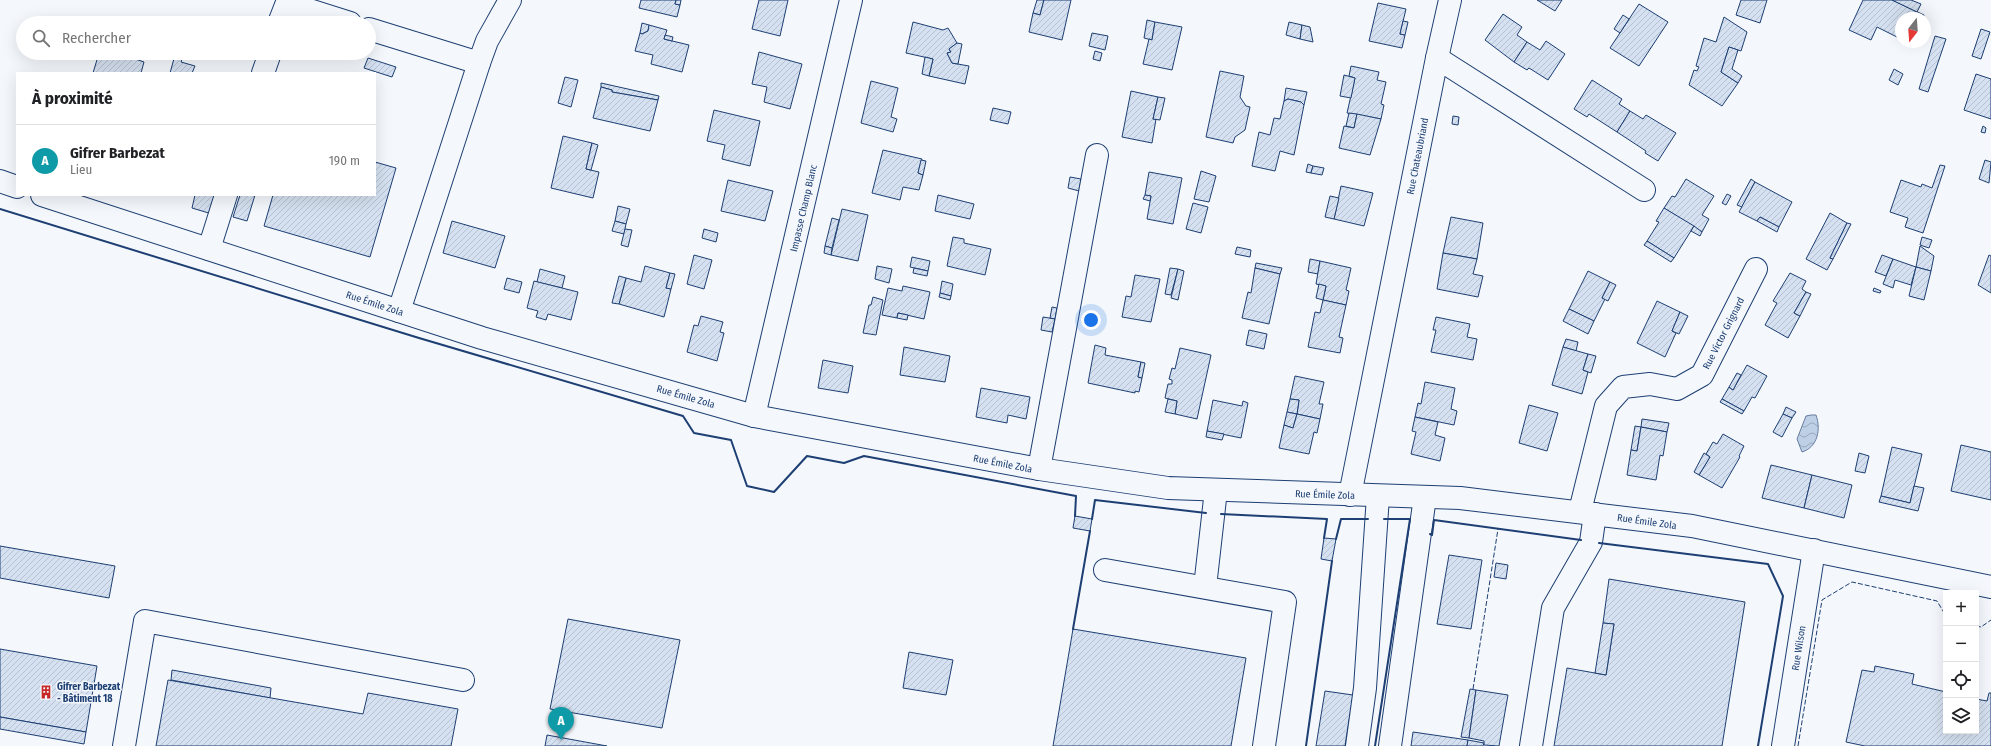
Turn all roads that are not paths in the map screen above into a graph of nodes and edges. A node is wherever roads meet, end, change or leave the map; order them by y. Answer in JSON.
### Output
{"nodes":[{"id":1,"x":510,"y":0,"type":"edge"},
{"id":2,"x":851,"y":0,"type":"edge"},
{"id":3,"x":1450,"y":0,"type":"edge"},
{"id":4,"x":287,"y":2,"type":"edge"},
{"id":5,"x":282,"y":16,"type":"edge"},
{"id":6,"x":329,"y":16,"type":"edge"},
{"id":7,"x":376,"y":31,"type":"edge"},
{"id":8,"x":1437,"y":58,"type":"junction"},
{"id":9,"x":268,"y":60,"type":"edge"},
{"id":10,"x":479,"y":63,"type":"junction"},
{"id":11,"x":264,"y":72,"type":"edge"},
{"id":12,"x":1098,"y":155,"type":"dead end"},
{"id":13,"x":0,"y":181,"type":"edge"},
{"id":14,"x":16,"y":187,"type":"edge"},
{"id":15,"x":1644,"y":190,"type":"dead end"},
{"id":16,"x":45,"y":196,"type":"edge"},
{"id":17,"x":226,"y":196,"type":"edge"},
{"id":18,"x":209,"y":249,"type":"junction"},
{"id":19,"x":1756,"y":269,"type":"dead end"},
{"id":20,"x":399,"y":311,"type":"junction"},
{"id":21,"x":754,"y":416,"type":"junction"},
{"id":22,"x":1039,"y":470,"type":"junction"},
{"id":23,"x":1216,"y":490,"type":"junction"},
{"id":24,"x":1350,"y":495,"type":"junction"},
{"id":25,"x":1378,"y":496,"type":"junction"},
{"id":26,"x":1425,"y":497,"type":"junction"},
{"id":27,"x":1587,"y":512,"type":"junction"},
{"id":28,"x":1814,"y":550,"type":"junction"},
{"id":29,"x":1104,"y":570,"type":"dead end"},
{"id":30,"x":1205,"y":588,"type":"junction"},
{"id":31,"x":1976,"y":588,"type":"edge"},
{"id":32,"x":463,"y":680,"type":"dead end"},
{"id":33,"x":124,"y":746,"type":"edge"},
{"id":34,"x":1264,"y":746,"type":"edge"},
{"id":35,"x":1357,"y":746,"type":"edge"},
{"id":36,"x":1390,"y":746,"type":"edge"},
{"id":37,"x":1532,"y":746,"type":"edge"},
{"id":38,"x":1783,"y":746,"type":"edge"}],
"edges":[{"from":1,"to":10,"type":"street"},
{"from":2,"to":21,"type":"street","name":"Impasse Champ Blanc"},
{"from":3,"to":8,"type":"street","name":"Rue Chateaubriand"},
{"from":4,"to":5,"type":"street"},
{"from":4,"to":6,"type":"street"},
{"from":7,"to":10,"type":"street"},
{"from":8,"to":15,"type":"street"},
{"from":8,"to":24,"type":"street","name":"Rue Chateaubriand"},
{"from":9,"to":11,"type":"street"},
{"from":10,"to":20,"type":"street"},
{"from":12,"to":22,"type":"street"},
{"from":13,"to":14,"type":"street"},
{"from":16,"to":18,"type":"street","name":"Rue Émile Zola"},
{"from":17,"to":18,"type":"street"},
{"from":18,"to":20,"type":"street","name":"Rue Émile Zola"},
{"from":19,"to":27,"type":"street","name":"Rue Victor Grignard"},
{"from":20,"to":21,"type":"street","name":"Rue Émile Zola"},
{"from":21,"to":22,"type":"street","name":"Rue Émile Zola"},
{"from":22,"to":23,"type":"street","name":"Rue Émile Zola"},
{"from":23,"to":24,"type":"street","name":"Rue Émile Zola"},
{"from":23,"to":30,"type":"street"},
{"from":24,"to":25,"type":"street","name":"Rue Émile Zola"},
{"from":25,"to":26,"type":"street","name":"Rue Émile Zola"},
{"from":25,"to":35,"type":"street"},
{"from":26,"to":27,"type":"street","name":"Rue Émile Zola"},
{"from":26,"to":36,"type":"street"},
{"from":27,"to":28,"type":"street","name":"Rue Émile Zola"},
{"from":27,"to":37,"type":"street","name":"Rue Victor Grignard"},
{"from":28,"to":31,"type":"street","name":"Rue Émile Zola"},
{"from":28,"to":38,"type":"street","name":"Rue Wilson"},
{"from":29,"to":30,"type":"street"},
{"from":30,"to":34,"type":"street"},
{"from":32,"to":33,"type":"street"}]}
